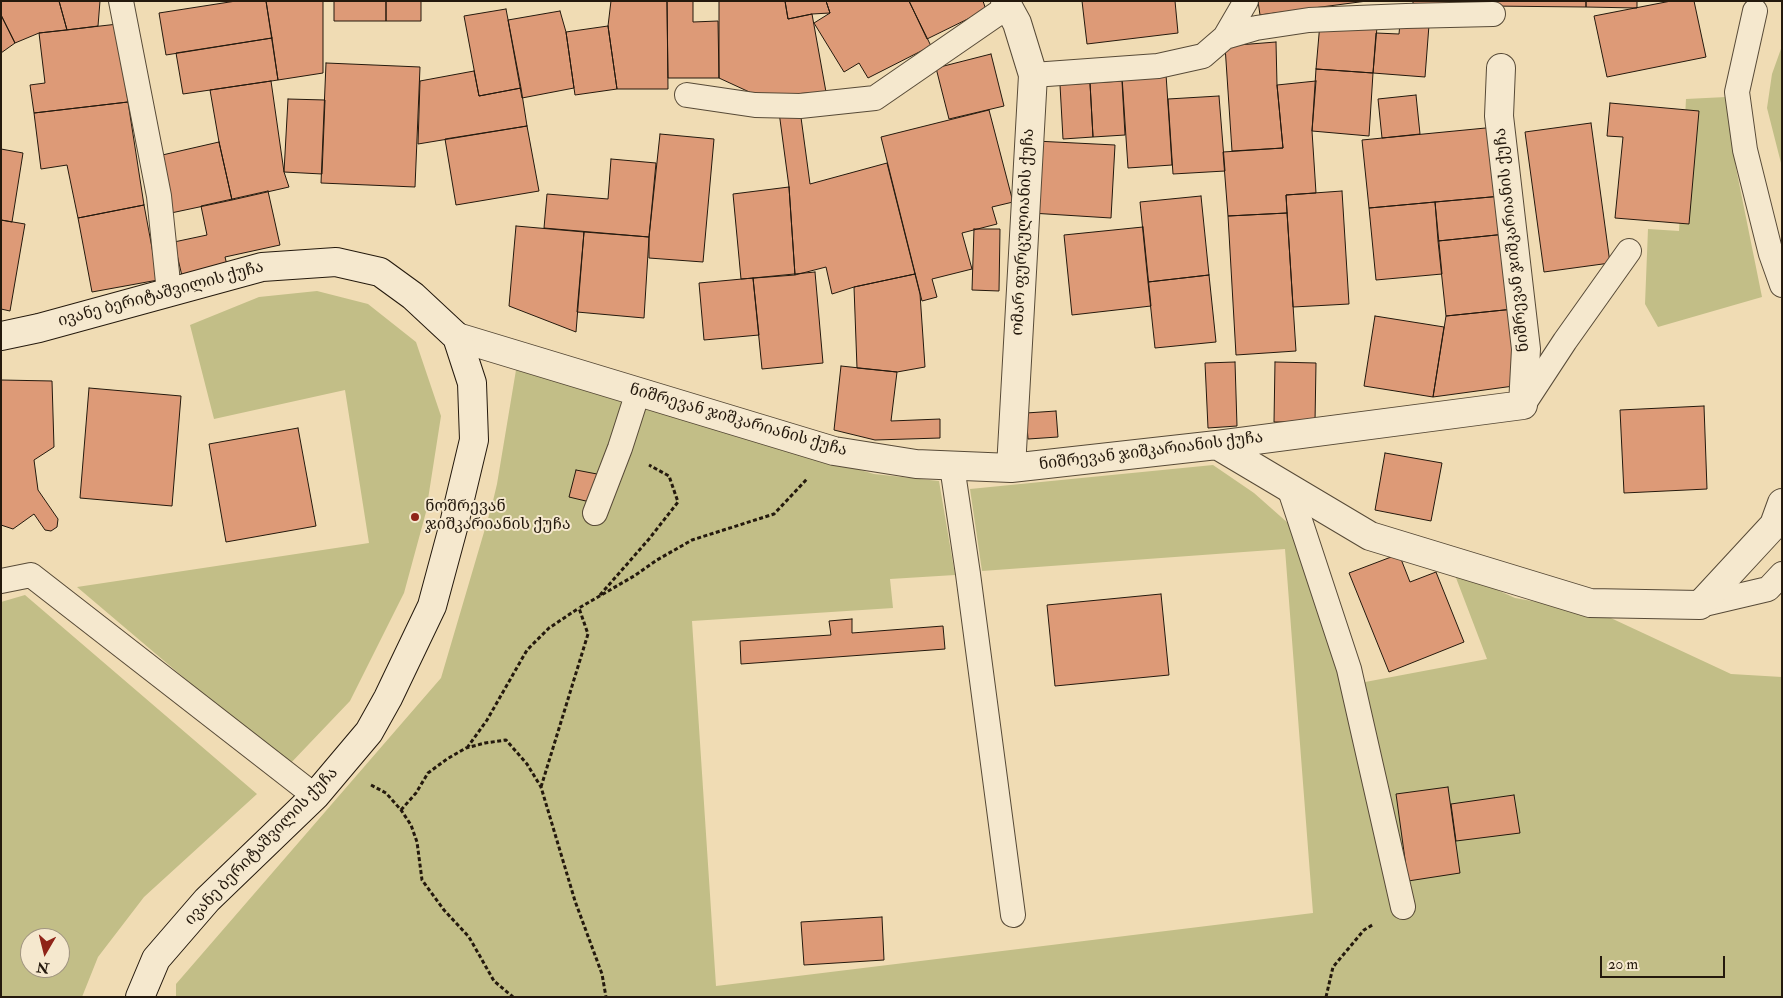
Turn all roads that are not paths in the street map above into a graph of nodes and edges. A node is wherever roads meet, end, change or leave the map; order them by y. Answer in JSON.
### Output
{"nodes":[{"id":1,"x":121,"y":1,"type":"edge"},
{"id":2,"x":1246,"y":1,"type":"edge"},
{"id":3,"x":1006,"y":4,"type":"edge"},
{"id":4,"x":1755,"y":11,"type":"dead end"},
{"id":5,"x":1493,"y":14,"type":"dead end"},
{"id":6,"x":1225,"y":37,"type":"junction"},
{"id":7,"x":1501,"y":68,"type":"dead end"},
{"id":8,"x":1033,"y":74,"type":"junction"},
{"id":9,"x":687,"y":95,"type":"dead end"},
{"id":10,"x":1629,"y":250,"type":"dead end"},
{"id":11,"x":1782,"y":285,"type":"edge"},
{"id":12,"x":169,"y":292,"type":"junction"},
{"id":13,"x":1,"y":336,"type":"edge"},
{"id":14,"x":457,"y":337,"type":"junction"},
{"id":15,"x":638,"y":392,"type":"junction"},
{"id":16,"x":1523,"y":405,"type":"junction"},
{"id":17,"x":1217,"y":445,"type":"junction"},
{"id":18,"x":952,"y":466,"type":"junction"},
{"id":19,"x":1011,"y":468,"type":"junction"},
{"id":20,"x":1288,"y":487,"type":"junction"},
{"id":21,"x":1782,"y":503,"type":"edge"},
{"id":22,"x":595,"y":513,"type":"dead end"},
{"id":23,"x":1782,"y":574,"type":"edge"},
{"id":24,"x":1,"y":581,"type":"edge"},
{"id":25,"x":1700,"y":605,"type":"junction"},
{"id":26,"x":315,"y":796,"type":"junction"},
{"id":27,"x":1403,"y":907,"type":"road end"},
{"id":28,"x":1013,"y":915,"type":"dead end"},
{"id":29,"x":140,"y":997,"type":"edge"}],
"edges":[{"from":1,"to":12,"type":"lane"},
{"from":2,"to":6,"type":"lane"},
{"from":3,"to":8,"type":"street","name":"ომარ ფურცულიანის ქუჩა"},
{"from":3,"to":9,"type":"lane"},
{"from":4,"to":11,"type":"lane"},
{"from":5,"to":6,"type":"lane"},
{"from":6,"to":8,"type":"lane"},
{"from":7,"to":16,"type":"street","name":"ნიშრევან ჯიშკარიანის ქუჩა"},
{"from":8,"to":19,"type":"street","name":"ომარ ფურცულიანის ქუჩა"},
{"from":10,"to":16,"type":"lane"},
{"from":12,"to":13,"type":"street","name":"ივანე ბერიტაშვილის ქუჩა"},
{"from":12,"to":14,"type":"street","name":"ივანე ბერიტაშვილის ქუჩა"},
{"from":14,"to":15,"type":"street","name":"ნიშრევან ჯიშკარიანის ქუჩა"},
{"from":14,"to":26,"type":"street","name":"ივანე ბერიტაშვილის ქუჩა"},
{"from":15,"to":18,"type":"street","name":"ნიშრევან ჯიშკარიანის ქუჩა"},
{"from":15,"to":22,"type":"lane"},
{"from":16,"to":17,"type":"street","name":"ნიშრევან ჯიშკარიანის ქუჩა"},
{"from":17,"to":19,"type":"street","name":"ნიშრევან ჯიშკარიანის ქუჩა"},
{"from":17,"to":20,"type":"street"},
{"from":18,"to":19,"type":"street","name":"ნიშრევან ჯიშკარიანის ქუჩა"},
{"from":18,"to":28,"type":"lane"},
{"from":20,"to":25,"type":"street"},
{"from":20,"to":27,"type":"lane"},
{"from":21,"to":25,"type":"street"},
{"from":23,"to":25,"type":"lane"},
{"from":24,"to":26,"type":"lane"},
{"from":26,"to":29,"type":"street","name":"ივანე ბერიტაშვილის ქუჩა"}]}
